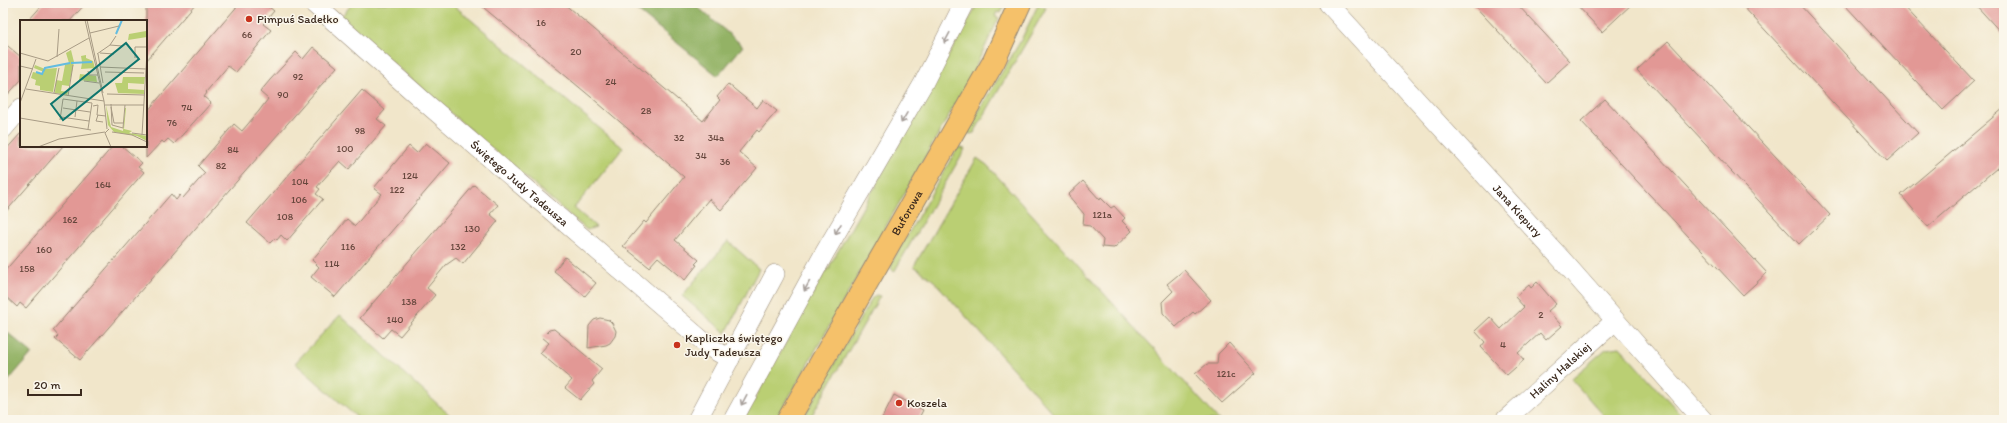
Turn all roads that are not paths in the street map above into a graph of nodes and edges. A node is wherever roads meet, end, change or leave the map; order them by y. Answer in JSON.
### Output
{"nodes":[{"id":1,"x":964,"y":3,"type":"edge"},
{"id":2,"x":1020,"y":3,"type":"edge"},
{"id":3,"x":1328,"y":3,"type":"edge"},
{"id":4,"x":322,"y":6,"type":"edge"},
{"id":5,"x":20,"y":109,"type":"edge"},
{"id":6,"x":3,"y":129,"type":"edge"},
{"id":7,"x":775,"y":274,"type":"dead end"},
{"id":8,"x":1616,"y":320,"type":"junction"},
{"id":9,"x":730,"y":359,"type":"junction"},
{"id":10,"x":697,"y":420,"type":"edge"},
{"id":11,"x":733,"y":420,"type":"edge"},
{"id":12,"x":788,"y":420,"type":"edge"},
{"id":13,"x":1505,"y":420,"type":"edge"},
{"id":14,"x":1704,"y":420,"type":"edge"}],
"edges":[{"from":1,"to":11,"type":"street","one_way":true},
{"from":2,"to":12,"type":"main road","name":"Buforowa"},
{"from":3,"to":8,"type":"street","name":"Jana Kiepury"},
{"from":4,"to":9,"type":"street","name":"Świętego Judy Tadeusza"},
{"from":5,"to":6,"type":"street"},
{"from":7,"to":9,"type":"street"},
{"from":8,"to":13,"type":"street","name":"Haliny Halskiej"},
{"from":8,"to":14,"type":"street","name":"Jana Kiepury"},
{"from":9,"to":10,"type":"street"}]}
